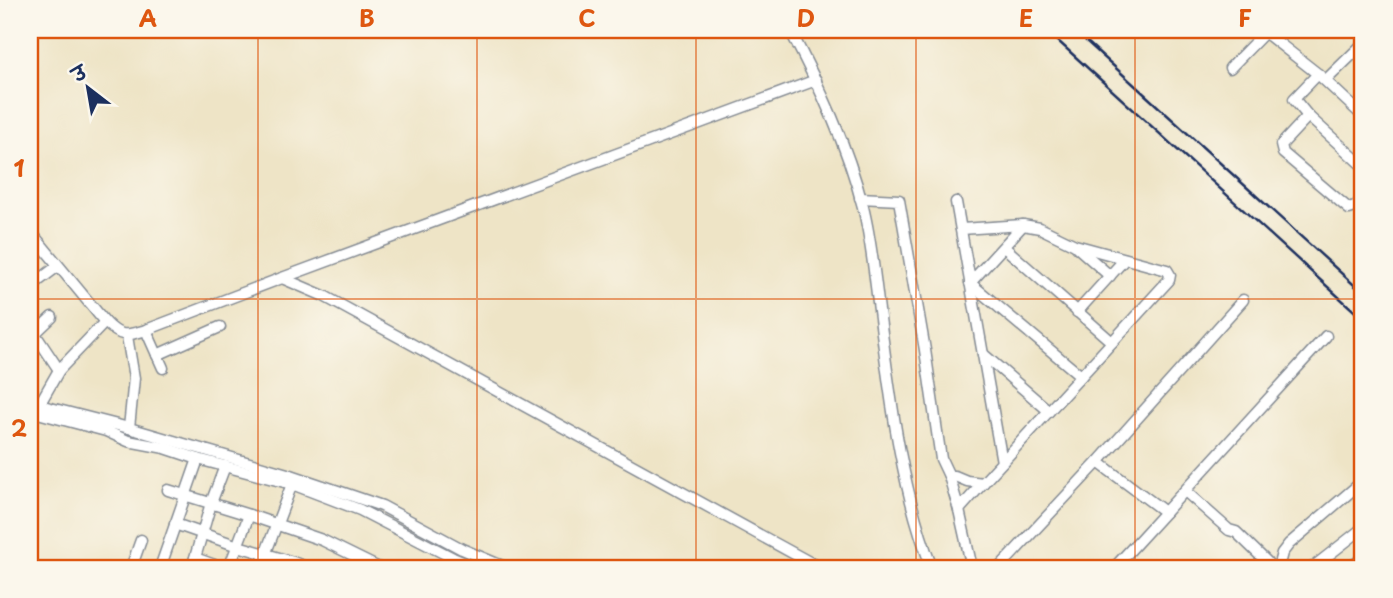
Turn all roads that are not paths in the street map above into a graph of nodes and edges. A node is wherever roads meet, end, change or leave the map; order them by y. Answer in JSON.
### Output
{"nodes":[{"id":1,"x":790,"y":30,"type":"edge"},
{"id":2,"x":1264,"y":31,"type":"edge"},
{"id":3,"x":1363,"y":44,"type":"edge"},
{"id":4,"x":1230,"y":68,"type":"dead end"},
{"id":5,"x":1322,"y":77,"type":"junction"},
{"id":6,"x":817,"y":80,"type":"junction"},
{"id":7,"x":1308,"y":116,"type":"junction"},
{"id":8,"x":1363,"y":116,"type":"edge"},
{"id":9,"x":1363,"y":166,"type":"edge"},
{"id":10,"x":860,"y":198,"type":"junction"},
{"id":11,"x":1363,"y":200,"type":"edge"},
{"id":12,"x":956,"y":202,"type":"dead end"},
{"id":13,"x":1023,"y":225,"type":"junction"},
{"id":14,"x":961,"y":229,"type":"junction"},
{"id":15,"x":30,"y":231,"type":"edge"},
{"id":16,"x":1075,"y":245,"type":"junction"},
{"id":17,"x":1004,"y":247,"type":"junction"},
{"id":18,"x":1125,"y":260,"type":"junction"},
{"id":19,"x":58,"y":266,"type":"junction"},
{"id":20,"x":1110,"y":276,"type":"junction"},
{"id":21,"x":282,"y":278,"type":"junction"},
{"id":22,"x":970,"y":283,"type":"junction"},
{"id":23,"x":30,"y":287,"type":"edge"},
{"id":24,"x":1243,"y":300,"type":"dead end"},
{"id":25,"x":1077,"y":312,"type":"junction"},
{"id":26,"x":52,"y":317,"type":"dead end"},
{"id":27,"x":105,"y":322,"type":"junction"},
{"id":28,"x":220,"y":327,"type":"dead end"},
{"id":29,"x":146,"y":331,"type":"junction"},
{"id":30,"x":33,"y":336,"type":"edge"},
{"id":31,"x":127,"y":336,"type":"junction"},
{"id":32,"x":1326,"y":336,"type":"dead end"},
{"id":33,"x":1112,"y":342,"type":"junction"},
{"id":34,"x":983,"y":354,"type":"junction"},
{"id":35,"x":157,"y":355,"type":"junction"},
{"id":36,"x":163,"y":368,"type":"dead end"},
{"id":37,"x":59,"y":370,"type":"junction"},
{"id":38,"x":1081,"y":376,"type":"junction"},
{"id":39,"x":33,"y":405,"type":"edge"},
{"id":40,"x":1049,"y":411,"type":"junction"},
{"id":41,"x":129,"y":428,"type":"junction"},
{"id":42,"x":198,"y":459,"type":"junction"},
{"id":43,"x":1002,"y":462,"type":"junction"},
{"id":44,"x":1098,"y":462,"type":"junction"},
{"id":45,"x":225,"y":466,"type":"junction"},
{"id":46,"x":949,"y":476,"type":"junction"},
{"id":47,"x":288,"y":480,"type":"junction"},
{"id":48,"x":1363,"y":481,"type":"edge"},
{"id":49,"x":983,"y":483,"type":"junction"},
{"id":50,"x":168,"y":490,"type":"dead end"},
{"id":51,"x":1185,"y":491,"type":"junction"},
{"id":52,"x":185,"y":495,"type":"junction"},
{"id":53,"x":211,"y":503,"type":"junction"},
{"id":54,"x":959,"y":510,"type":"junction"},
{"id":55,"x":1165,"y":512,"type":"junction"},
{"id":56,"x":249,"y":515,"type":"junction"},
{"id":57,"x":175,"y":524,"type":"junction"},
{"id":58,"x":277,"y":524,"type":"junction"},
{"id":59,"x":1363,"y":528,"type":"edge"},
{"id":60,"x":202,"y":533,"type":"junction"},
{"id":61,"x":141,"y":540,"type":"dead end"},
{"id":62,"x":238,"y":546,"type":"junction"},
{"id":63,"x":462,"y":549,"type":"junction"},
{"id":64,"x":265,"y":553,"type":"junction"},
{"id":65,"x":453,"y":558,"type":"junction"},
{"id":66,"x":1363,"y":558,"type":"edge"},
{"id":67,"x":193,"y":563,"type":"edge"},
{"id":68,"x":470,"y":564,"type":"edge"},
{"id":69,"x":292,"y":565,"type":"edge"},
{"id":70,"x":131,"y":568,"type":"edge"},
{"id":71,"x":159,"y":568,"type":"edge"},
{"id":72,"x":223,"y":568,"type":"edge"},
{"id":73,"x":229,"y":568,"type":"edge"},
{"id":74,"x":260,"y":568,"type":"edge"},
{"id":75,"x":308,"y":568,"type":"edge"},
{"id":76,"x":379,"y":568,"type":"edge"},
{"id":77,"x":442,"y":568,"type":"edge"},
{"id":78,"x":507,"y":568,"type":"edge"},
{"id":79,"x":820,"y":568,"type":"edge"},
{"id":80,"x":932,"y":568,"type":"edge"},
{"id":81,"x":972,"y":568,"type":"edge"},
{"id":82,"x":999,"y":568,"type":"edge"},
{"id":83,"x":1114,"y":568,"type":"edge"},
{"id":84,"x":1259,"y":568,"type":"edge"},
{"id":85,"x":1278,"y":568,"type":"edge"},
{"id":86,"x":1312,"y":568,"type":"edge"},
{"id":87,"x":1350,"y":568,"type":"edge"}],
"edges":[{"from":1,"to":6,"type":"street"},
{"from":2,"to":4,"type":"street"},
{"from":2,"to":5,"type":"street"},
{"from":3,"to":5,"type":"street"},
{"from":5,"to":7,"type":"street"},
{"from":5,"to":8,"type":"street"},
{"from":6,"to":10,"type":"street"},
{"from":6,"to":21,"type":"street"},
{"from":7,"to":9,"type":"street"},
{"from":7,"to":11,"type":"street"},
{"from":10,"to":46,"type":"street"},
{"from":10,"to":80,"type":"street"},
{"from":12,"to":14,"type":"street"},
{"from":13,"to":14,"type":"street"},
{"from":13,"to":16,"type":"street"},
{"from":13,"to":17,"type":"street"},
{"from":14,"to":22,"type":"street"},
{"from":15,"to":19,"type":"street"},
{"from":16,"to":18,"type":"street"},
{"from":16,"to":20,"type":"street"},
{"from":17,"to":22,"type":"street"},
{"from":17,"to":25,"type":"street"},
{"from":18,"to":20,"type":"street"},
{"from":18,"to":33,"type":"street"},
{"from":19,"to":23,"type":"street"},
{"from":19,"to":27,"type":"street"},
{"from":20,"to":25,"type":"street"},
{"from":21,"to":29,"type":"street"},
{"from":21,"to":79,"type":"street"},
{"from":22,"to":34,"type":"street"},
{"from":22,"to":38,"type":"street"},
{"from":24,"to":44,"type":"street"},
{"from":25,"to":33,"type":"street"},
{"from":26,"to":30,"type":"street"},
{"from":27,"to":31,"type":"street"},
{"from":27,"to":37,"type":"street"},
{"from":28,"to":35,"type":"street"},
{"from":29,"to":31,"type":"street"},
{"from":29,"to":35,"type":"street"},
{"from":30,"to":37,"type":"street"},
{"from":31,"to":41,"type":"street"},
{"from":32,"to":51,"type":"street"},
{"from":33,"to":38,"type":"street"},
{"from":34,"to":40,"type":"street"},
{"from":34,"to":43,"type":"street"},
{"from":35,"to":36,"type":"street"},
{"from":37,"to":39,"type":"street"},
{"from":38,"to":40,"type":"street"},
{"from":39,"to":41,"type":"street"},
{"from":39,"to":42,"type":"street"},
{"from":40,"to":43,"type":"street"},
{"from":41,"to":47,"type":"street"},
{"from":42,"to":45,"type":"street"},
{"from":42,"to":52,"type":"street"},
{"from":43,"to":49,"type":"street"},
{"from":44,"to":55,"type":"street"},
{"from":44,"to":82,"type":"street"},
{"from":45,"to":47,"type":"street"},
{"from":45,"to":53,"type":"street"},
{"from":46,"to":49,"type":"street"},
{"from":46,"to":54,"type":"street"},
{"from":47,"to":58,"type":"street"},
{"from":47,"to":63,"type":"street"},
{"from":47,"to":65,"type":"street"},
{"from":48,"to":85,"type":"street"},
{"from":49,"to":54,"type":"street"},
{"from":50,"to":52,"type":"street"},
{"from":51,"to":55,"type":"street"},
{"from":51,"to":84,"type":"street"},
{"from":52,"to":53,"type":"street"},
{"from":52,"to":57,"type":"street"},
{"from":53,"to":56,"type":"street"},
{"from":53,"to":60,"type":"street"},
{"from":54,"to":81,"type":"street"},
{"from":55,"to":83,"type":"street"},
{"from":56,"to":58,"type":"street"},
{"from":56,"to":62,"type":"street"},
{"from":57,"to":60,"type":"street"},
{"from":57,"to":71,"type":"street"},
{"from":58,"to":64,"type":"street"},
{"from":58,"to":76,"type":"street"},
{"from":59,"to":86,"type":"street"},
{"from":60,"to":62,"type":"street"},
{"from":60,"to":67,"type":"street"},
{"from":61,"to":70,"type":"street"},
{"from":62,"to":64,"type":"street"},
{"from":62,"to":73,"type":"street"},
{"from":63,"to":65,"type":"street"},
{"from":63,"to":68,"type":"street"},
{"from":64,"to":69,"type":"street"},
{"from":64,"to":74,"type":"street"},
{"from":65,"to":68,"type":"street"},
{"from":65,"to":77,"type":"street"},
{"from":66,"to":87,"type":"street"},
{"from":67,"to":72,"type":"street"},
{"from":68,"to":78,"type":"street"},
{"from":69,"to":75,"type":"street"}]}
